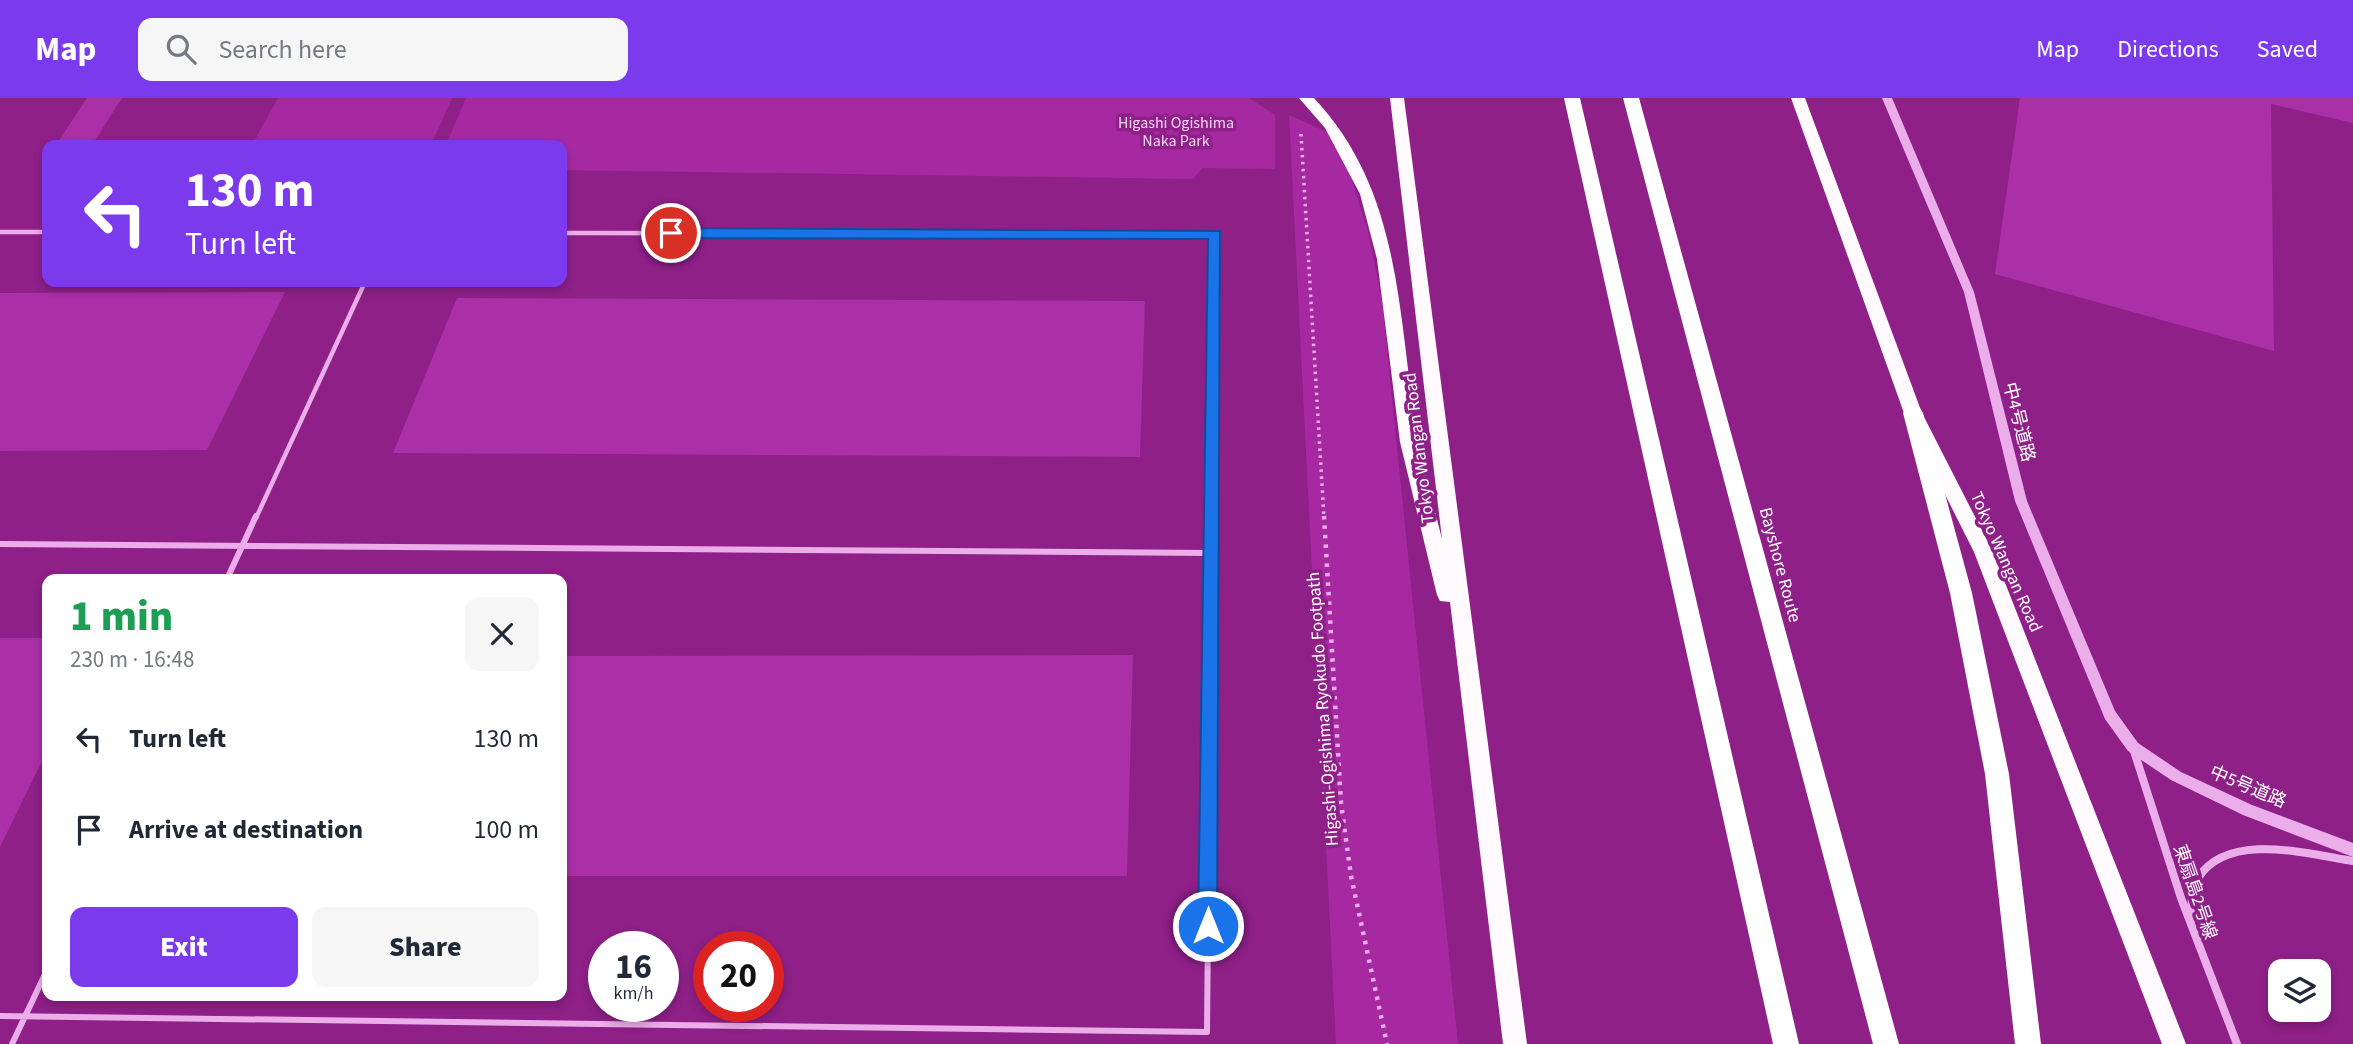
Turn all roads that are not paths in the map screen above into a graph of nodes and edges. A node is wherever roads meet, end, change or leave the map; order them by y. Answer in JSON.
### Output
{"nodes":[{"id":1,"x":1306,"y":98,"type":"edge"},
{"id":2,"x":1396,"y":98,"type":"edge"},
{"id":3,"x":1572,"y":98,"type":"edge"},
{"id":4,"x":1631,"y":98,"type":"edge"},
{"id":5,"x":1798,"y":98,"type":"edge"},
{"id":6,"x":1887,"y":98,"type":"edge"},
{"id":7,"x":0,"y":232,"type":"edge"},
{"id":8,"x":42,"y":232,"type":"edge"},
{"id":9,"x":567,"y":233,"type":"edge"},
{"id":10,"x":363,"y":287,"type":"edge"},
{"id":11,"x":1913,"y":413,"type":"junction"},
{"id":12,"x":0,"y":544,"type":"edge"},
{"id":13,"x":244,"y":544,"type":"junction"},
{"id":14,"x":1211,"y":554,"type":"junction"},
{"id":15,"x":230,"y":574,"type":"edge"},
{"id":16,"x":1466,"y":674,"type":"junction"},
{"id":17,"x":2133,"y":747,"type":"junction"},
{"id":18,"x":2353,"y":850,"type":"edge"},
{"id":19,"x":2353,"y":861,"type":"edge"},
{"id":20,"x":2190,"y":926,"type":"junction"},
{"id":21,"x":42,"y":981,"type":"edge"},
{"id":22,"x":0,"y":1016,"type":"edge"},
{"id":23,"x":26,"y":1017,"type":"junction"},
{"id":24,"x":12,"y":1044,"type":"edge"},
{"id":25,"x":1515,"y":1044,"type":"edge"},
{"id":26,"x":1786,"y":1044,"type":"edge"},
{"id":27,"x":1886,"y":1044,"type":"edge"},
{"id":28,"x":2028,"y":1044,"type":"edge"},
{"id":29,"x":2174,"y":1044,"type":"edge"},
{"id":30,"x":2236,"y":1044,"type":"edge"}],
"edges":[{"from":1,"to":16,"type":"highway"},
{"from":2,"to":16,"type":"highway","name":"Tokyo Wangan Road"},
{"from":3,"to":26,"type":"highway"},
{"from":4,"to":27,"type":"highway","name":"Bayshore Route"},
{"from":5,"to":11,"type":"highway","name":"Tokyo Wangan Road"},
{"from":6,"to":17,"type":"street","name":"中4号道路"},
{"from":7,"to":8,"type":"lane"},
{"from":9,"to":14,"type":"lane"},
{"from":10,"to":13,"type":"lane"},
{"from":11,"to":28,"type":"highway"},
{"from":11,"to":29,"type":"highway","name":"Tokyo Wangan Road"},
{"from":12,"to":13,"type":"lane"},
{"from":13,"to":14,"type":"lane"},
{"from":13,"to":15,"type":"lane"},
{"from":14,"to":23,"type":"lane"},
{"from":16,"to":25,"type":"highway","name":"Tokyo Wangan Road"},
{"from":17,"to":18,"type":"street","name":"中5号道路"},
{"from":17,"to":20,"type":"street","name":"東扇島2号線"},
{"from":19,"to":20,"type":"street"},
{"from":20,"to":30,"type":"street","name":"東扇島2号線"},
{"from":21,"to":23,"type":"lane"},
{"from":22,"to":23,"type":"lane"},
{"from":23,"to":24,"type":"lane"}]}
